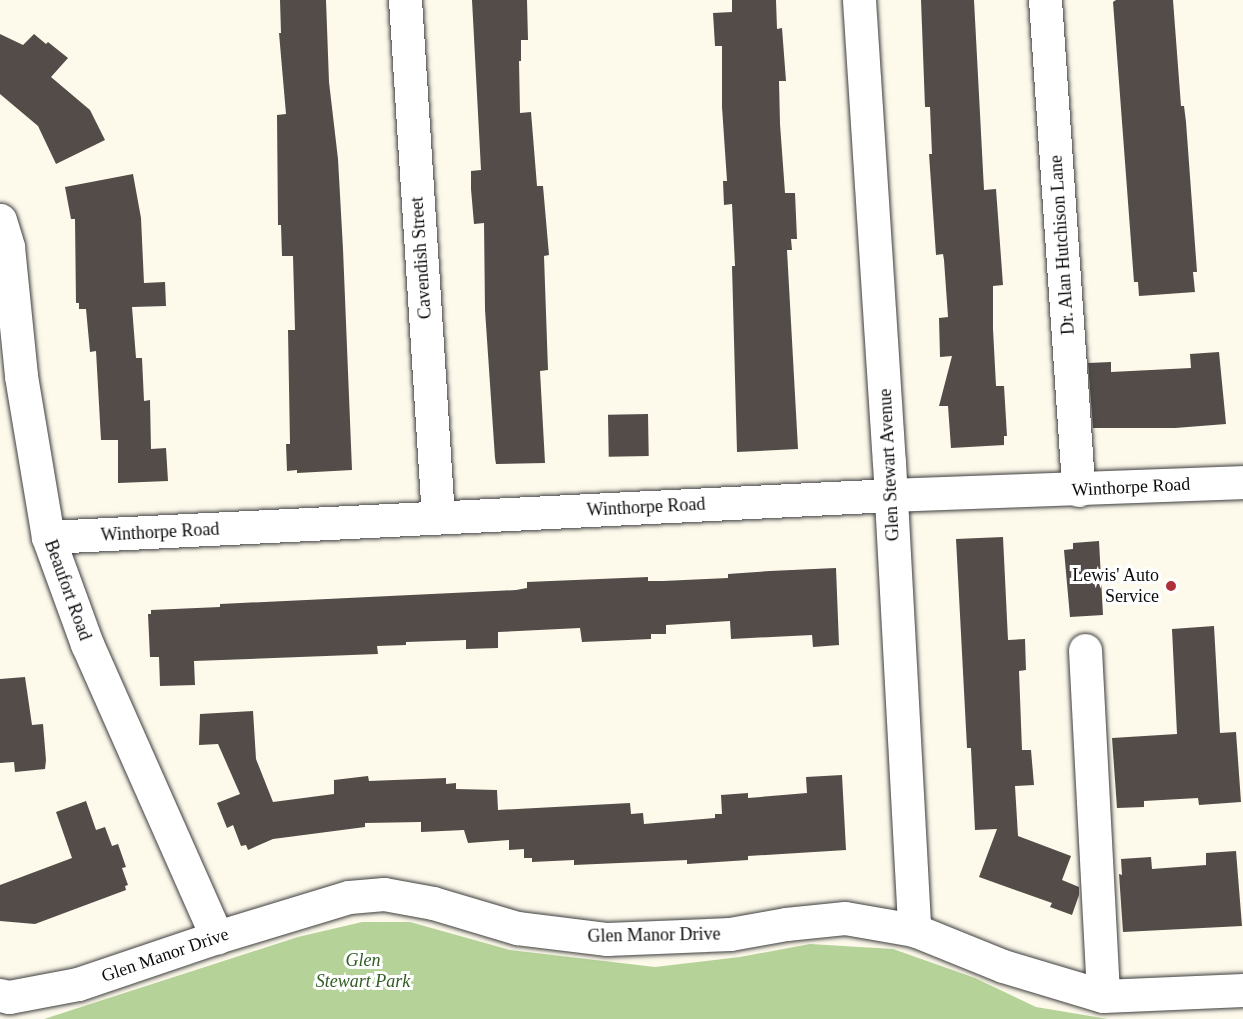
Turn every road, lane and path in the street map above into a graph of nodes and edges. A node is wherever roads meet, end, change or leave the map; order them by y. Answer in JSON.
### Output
{"nodes":[{"id":1,"x":405,"y":0,"type":"edge"},
{"id":2,"x":859,"y":0,"type":"edge"},
{"id":3,"x":1045,"y":0,"type":"edge"},
{"id":4,"x":0,"y":220,"type":"edge"},
{"id":5,"x":1243,"y":482,"type":"edge"},
{"id":6,"x":1078,"y":490,"type":"junction"},
{"id":7,"x":891,"y":495,"type":"junction"},
{"id":8,"x":438,"y":517,"type":"junction"},
{"id":9,"x":48,"y":537,"type":"junction"},
{"id":10,"x":1085,"y":650,"type":"dead end"},
{"id":11,"x":914,"y":930,"type":"junction"},
{"id":12,"x":217,"y":937,"type":"junction"},
{"id":13,"x":1243,"y":990,"type":"edge"},
{"id":14,"x":0,"y":995,"type":"edge"},
{"id":15,"x":1103,"y":996,"type":"junction"}],
"edges":[{"from":1,"to":8,"type":"street","name":"Cavendish Street"},
{"from":2,"to":7,"type":"street","name":"Glen Stewart Avenue"},
{"from":3,"to":6,"type":"street","name":"Dr. Alan Hutchison Lane"},
{"from":4,"to":9,"type":"street","name":"Beaufort Road"},
{"from":5,"to":6,"type":"street","name":"Winthorpe Road"},
{"from":6,"to":7,"type":"street","name":"Winthorpe Road"},
{"from":7,"to":8,"type":"street","name":"Winthorpe Road"},
{"from":7,"to":11,"type":"street","name":"Glen Stewart Avenue"},
{"from":8,"to":9,"type":"street","name":"Winthorpe Road"},
{"from":9,"to":12,"type":"street","name":"Beaufort Road"},
{"from":10,"to":15,"type":"street"},
{"from":11,"to":12,"type":"street","name":"Glen Manor Drive"},
{"from":11,"to":15,"type":"street","name":"Glen Manor Drive"},
{"from":12,"to":14,"type":"street","name":"Glen Manor Drive"},
{"from":13,"to":15,"type":"street","name":"Glen Manor Drive"}]}
